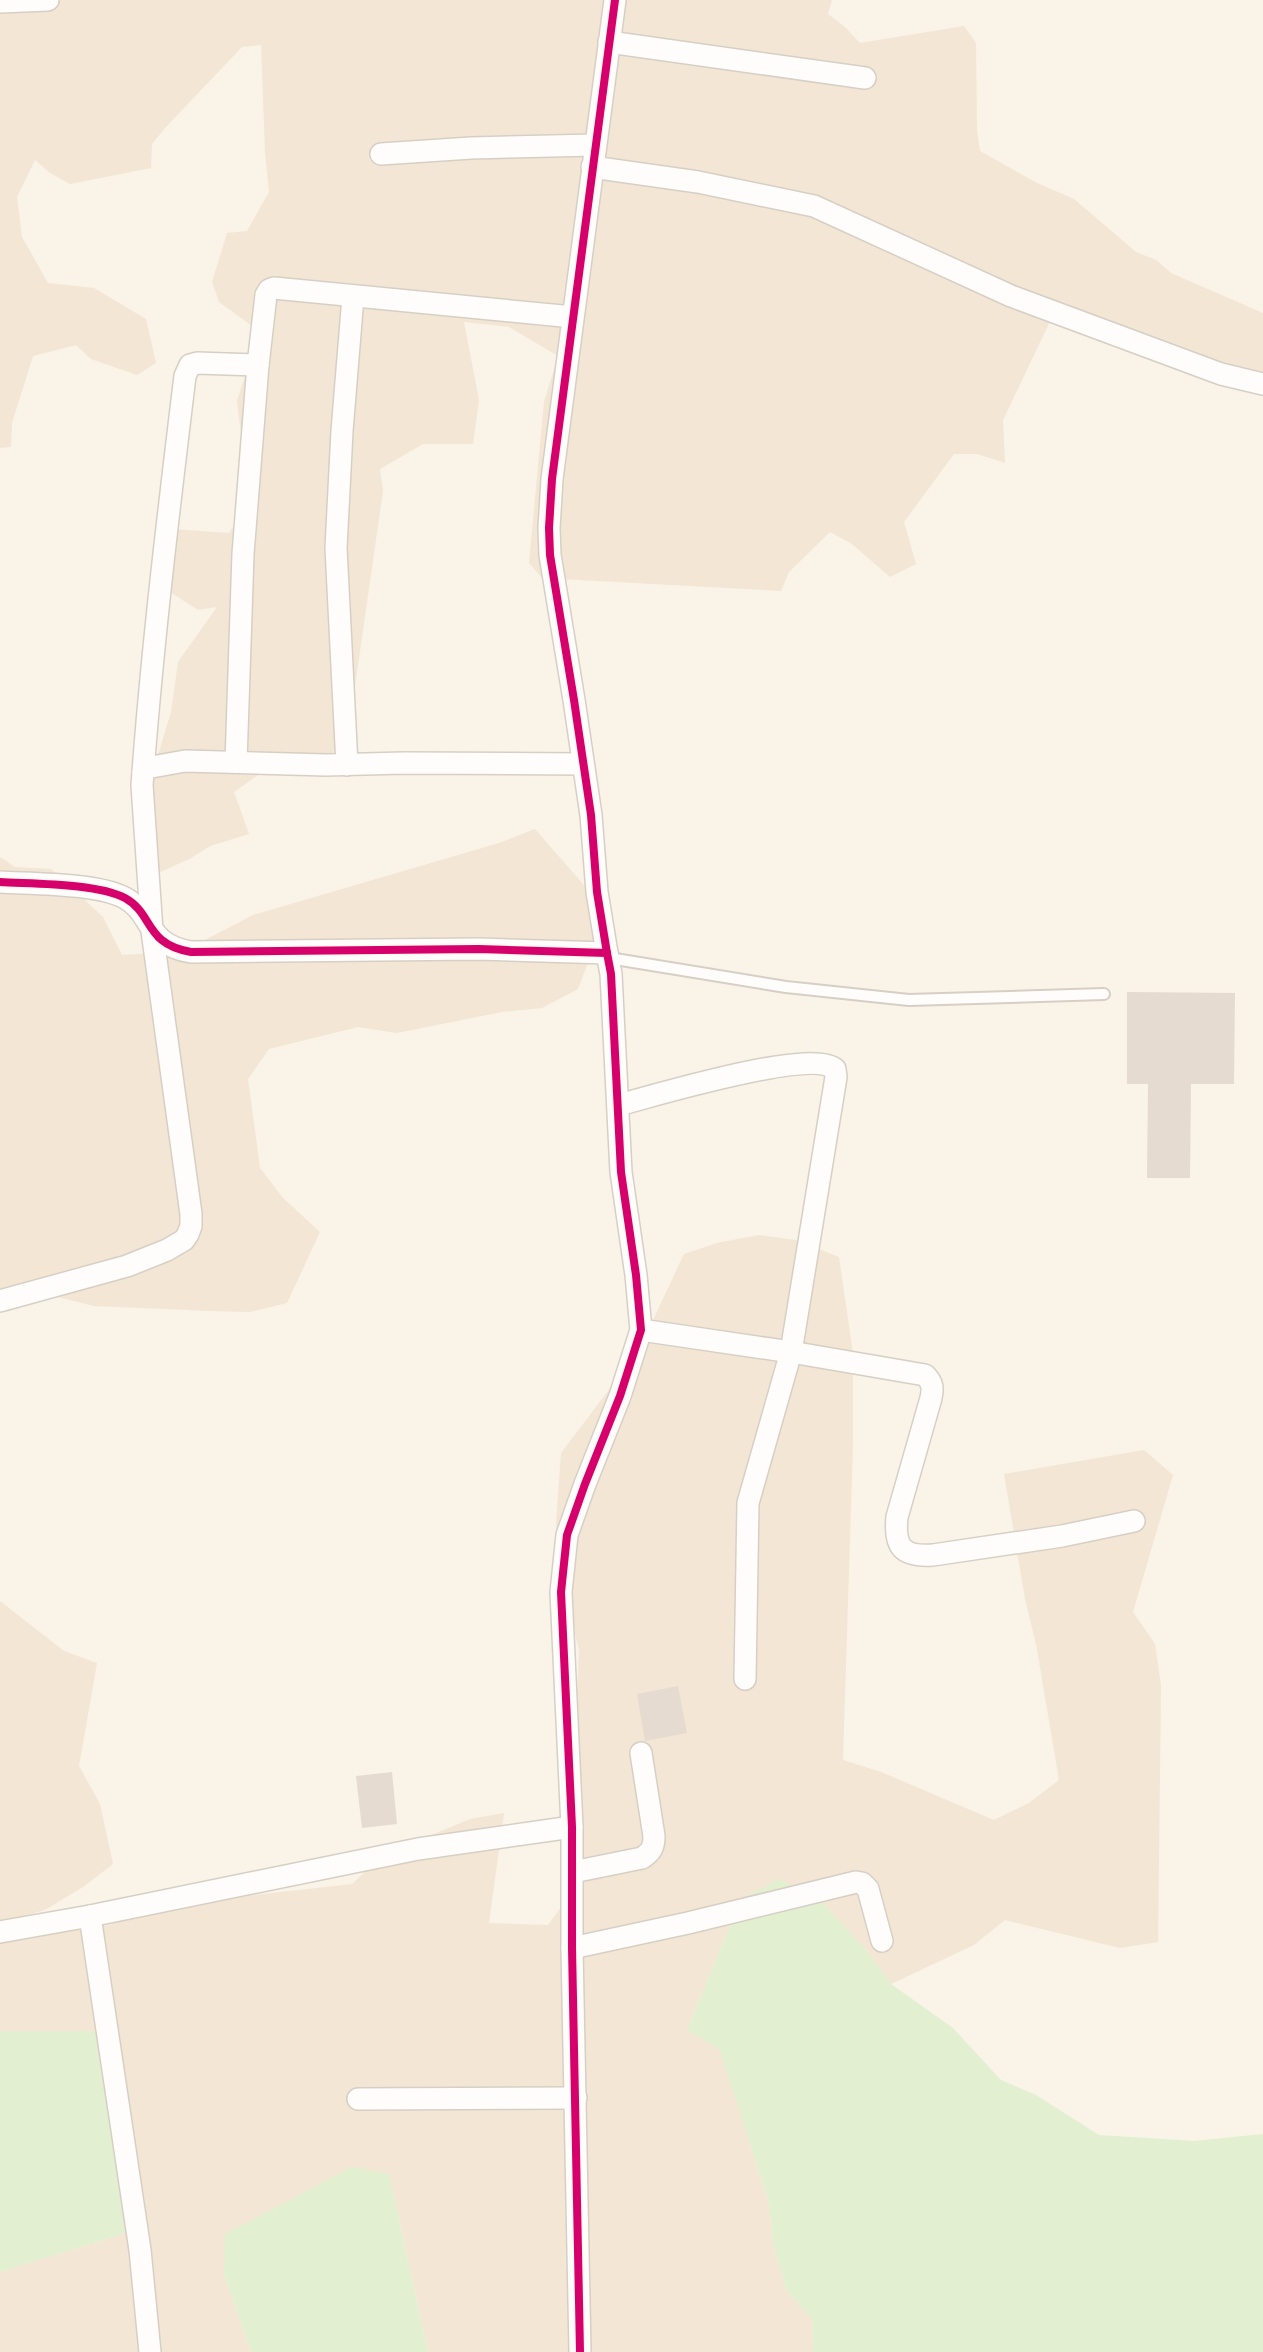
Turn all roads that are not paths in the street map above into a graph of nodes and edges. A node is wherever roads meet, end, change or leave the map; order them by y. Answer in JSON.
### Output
{"nodes":[{"id":1,"x":48,"y":0,"type":"edge"},
{"id":2,"x":615,"y":0,"type":"edge"},
{"id":3,"x":0,"y":2,"type":"edge"},
{"id":4,"x":609,"y":42,"type":"junction"},
{"id":5,"x":865,"y":78,"type":"dead end"},
{"id":6,"x":595,"y":146,"type":"junction"},
{"id":7,"x":381,"y":154,"type":"dead end"},
{"id":8,"x":592,"y":167,"type":"junction"},
{"id":9,"x":353,"y":297,"type":"junction"},
{"id":10,"x":573,"y":317,"type":"junction"},
{"id":11,"x":258,"y":365,"type":"junction"},
{"id":12,"x":1263,"y":384,"type":"edge"},
{"id":13,"x":236,"y":762,"type":"junction"},
{"id":14,"x":583,"y":764,"type":"junction"},
{"id":15,"x":347,"y":765,"type":"junction"},
{"id":16,"x":143,"y":772,"type":"junction"},
{"id":17,"x":0,"y":882,"type":"edge"},
{"id":18,"x":152,"y":931,"type":"junction"},
{"id":19,"x":608,"y":955,"type":"junction"},
{"id":20,"x":1104,"y":994,"type":"dead end"},
{"id":21,"x":618,"y":1105,"type":"junction"},
{"id":22,"x":0,"y":1301,"type":"edge"},
{"id":23,"x":641,"y":1330,"type":"junction"},
{"id":24,"x":791,"y":1352,"type":"junction"},
{"id":25,"x":1134,"y":1521,"type":"dead end"},
{"id":26,"x":745,"y":1679,"type":"dead end"},
{"id":27,"x":641,"y":1753,"type":"dead end"},
{"id":28,"x":572,"y":1827,"type":"junction"},
{"id":29,"x":573,"y":1872,"type":"junction"},
{"id":30,"x":90,"y":1916,"type":"junction"},
{"id":31,"x":0,"y":1932,"type":"edge"},
{"id":32,"x":882,"y":1941,"type":"dead end"},
{"id":33,"x":572,"y":1948,"type":"junction"},
{"id":34,"x":576,"y":2098,"type":"junction"},
{"id":35,"x":358,"y":2099,"type":"dead end"},
{"id":36,"x":150,"y":2352,"type":"edge"},
{"id":37,"x":580,"y":2352,"type":"edge"}],
"edges":[{"from":1,"to":3,"type":"street"},
{"from":2,"to":4,"type":"street"},
{"from":4,"to":5,"type":"street"},
{"from":4,"to":6,"type":"street"},
{"from":6,"to":7,"type":"street"},
{"from":6,"to":8,"type":"street"},
{"from":8,"to":10,"type":"street"},
{"from":8,"to":12,"type":"street"},
{"from":9,"to":10,"type":"street"},
{"from":9,"to":11,"type":"street"},
{"from":9,"to":15,"type":"street"},
{"from":10,"to":14,"type":"street"},
{"from":11,"to":13,"type":"street"},
{"from":11,"to":16,"type":"street"},
{"from":13,"to":15,"type":"street"},
{"from":13,"to":16,"type":"street"},
{"from":14,"to":15,"type":"street"},
{"from":14,"to":19,"type":"street"},
{"from":16,"to":18,"type":"street"},
{"from":17,"to":18,"type":"street"},
{"from":18,"to":19,"type":"street"},
{"from":18,"to":22,"type":"street"},
{"from":19,"to":20,"type":"lane"},
{"from":19,"to":21,"type":"street"},
{"from":21,"to":23,"type":"street"},
{"from":21,"to":24,"type":"street"},
{"from":23,"to":24,"type":"street"},
{"from":23,"to":28,"type":"street"},
{"from":24,"to":25,"type":"street"},
{"from":24,"to":26,"type":"street"},
{"from":27,"to":29,"type":"street"},
{"from":28,"to":29,"type":"street"},
{"from":28,"to":30,"type":"street"},
{"from":29,"to":33,"type":"street"},
{"from":30,"to":31,"type":"street"},
{"from":30,"to":36,"type":"street"},
{"from":32,"to":33,"type":"street"},
{"from":33,"to":34,"type":"street"},
{"from":34,"to":35,"type":"street"},
{"from":34,"to":37,"type":"street"}]}
